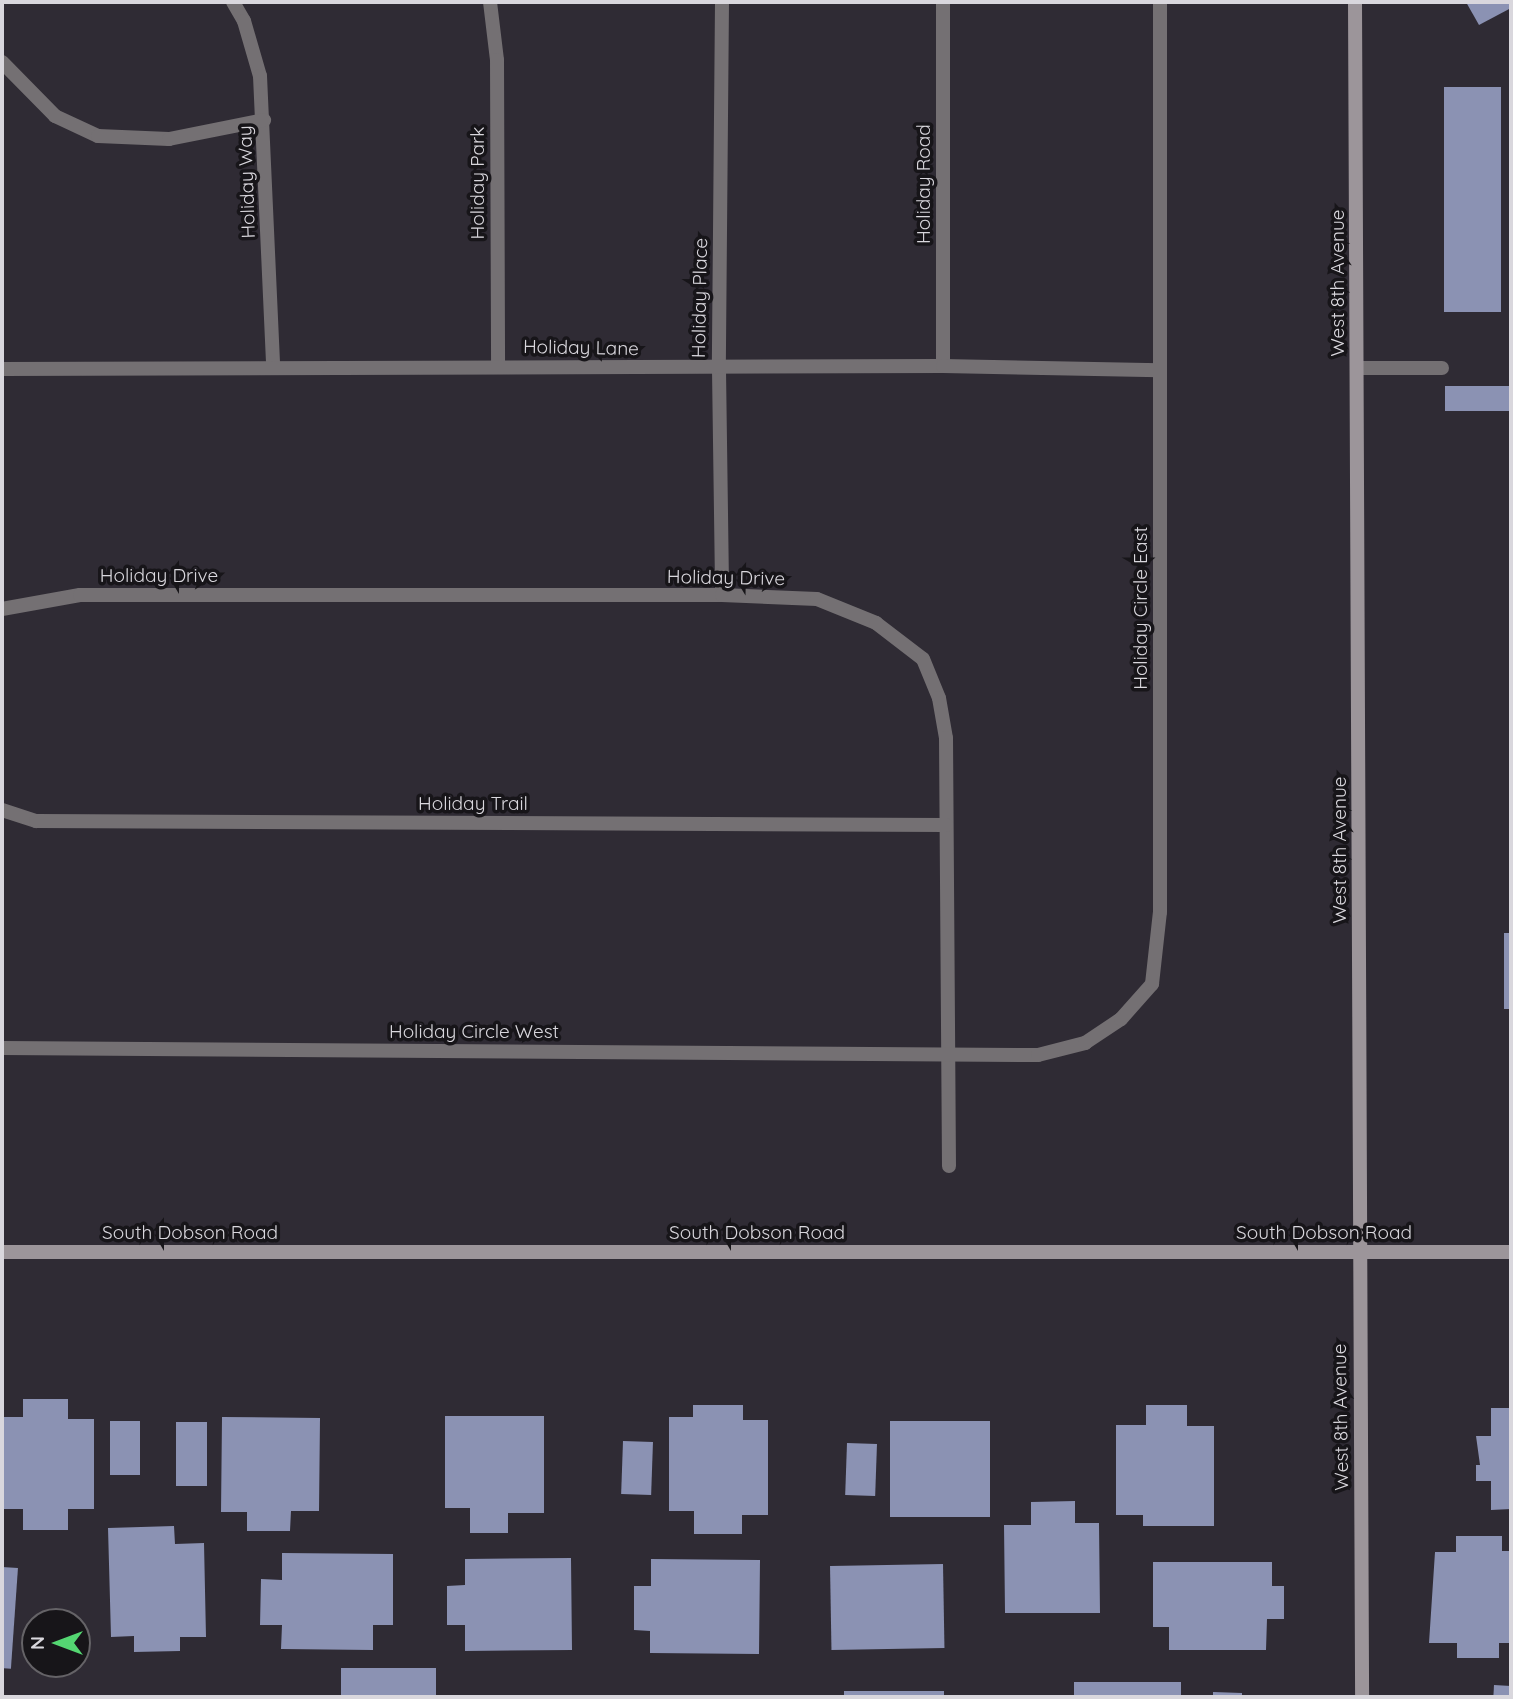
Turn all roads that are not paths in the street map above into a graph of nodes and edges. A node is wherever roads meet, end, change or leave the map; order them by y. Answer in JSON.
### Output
{"nodes":[{"id":1,"x":233,"y":2,"type":"edge"},
{"id":2,"x":490,"y":2,"type":"edge"},
{"id":3,"x":722,"y":2,"type":"edge"},
{"id":4,"x":943,"y":2,"type":"edge"},
{"id":5,"x":1160,"y":2,"type":"edge"},
{"id":6,"x":1355,"y":2,"type":"edge"},
{"id":7,"x":2,"y":62,"type":"edge"},
{"id":8,"x":264,"y":120,"type":"junction"},
{"id":9,"x":273,"y":366,"type":"junction"},
{"id":10,"x":498,"y":366,"type":"junction"},
{"id":11,"x":943,"y":366,"type":"junction"},
{"id":12,"x":1357,"y":368,"type":"junction"},
{"id":13,"x":1442,"y":368,"type":"dead end"},
{"id":14,"x":2,"y":369,"type":"edge"},
{"id":15,"x":719,"y":370,"type":"junction"},
{"id":16,"x":1160,"y":370,"type":"junction"},
{"id":17,"x":722,"y":595,"type":"junction"},
{"id":18,"x":2,"y":608,"type":"edge"},
{"id":19,"x":2,"y":810,"type":"edge"},
{"id":20,"x":946,"y":825,"type":"junction"},
{"id":21,"x":2,"y":1048,"type":"edge"},
{"id":22,"x":947,"y":1055,"type":"junction"},
{"id":23,"x":949,"y":1166,"type":"dead end"},
{"id":24,"x":2,"y":1252,"type":"edge"},
{"id":25,"x":1360,"y":1252,"type":"junction"},
{"id":26,"x":1511,"y":1252,"type":"edge"},
{"id":27,"x":1362,"y":1697,"type":"edge"}],
"edges":[{"from":1,"to":8,"type":"lane","name":"Holiday Way"},
{"from":2,"to":10,"type":"lane","name":"Holiday Park"},
{"from":3,"to":15,"type":"lane","name":"Holiday Place"},
{"from":4,"to":11,"type":"lane","name":"Holiday Road"},
{"from":5,"to":16,"type":"lane","name":"Holiday Circle East"},
{"from":6,"to":12,"type":"street","name":"West 8th Avenue"},
{"from":7,"to":8,"type":"lane"},
{"from":8,"to":9,"type":"lane","name":"Holiday Way"},
{"from":9,"to":10,"type":"lane","name":"Holiday Lane"},
{"from":9,"to":14,"type":"lane","name":"Holiday Lane"},
{"from":10,"to":15,"type":"lane","name":"Holiday Lane"},
{"from":11,"to":15,"type":"lane","name":"Holiday Lane"},
{"from":11,"to":16,"type":"lane","name":"Holiday Lane"},
{"from":12,"to":13,"type":"lane"},
{"from":12,"to":25,"type":"street","name":"West 8th Avenue"},
{"from":15,"to":17,"type":"lane","name":"Holiday Place"},
{"from":16,"to":22,"type":"lane","name":"Holiday Circle East"},
{"from":17,"to":18,"type":"lane","name":"Holiday Drive"},
{"from":17,"to":20,"type":"lane","name":"Holiday Drive"},
{"from":19,"to":20,"type":"lane","name":"Holiday Trail"},
{"from":20,"to":22,"type":"lane","name":"Holiday Drive"},
{"from":21,"to":22,"type":"lane","name":"Holiday Circle West"},
{"from":22,"to":23,"type":"lane","name":"Holiday Drive"},
{"from":24,"to":25,"type":"street","name":"South Dobson Road"},
{"from":25,"to":26,"type":"street","name":"South Dobson Road"},
{"from":25,"to":27,"type":"street","name":"West 8th Avenue"}]}
